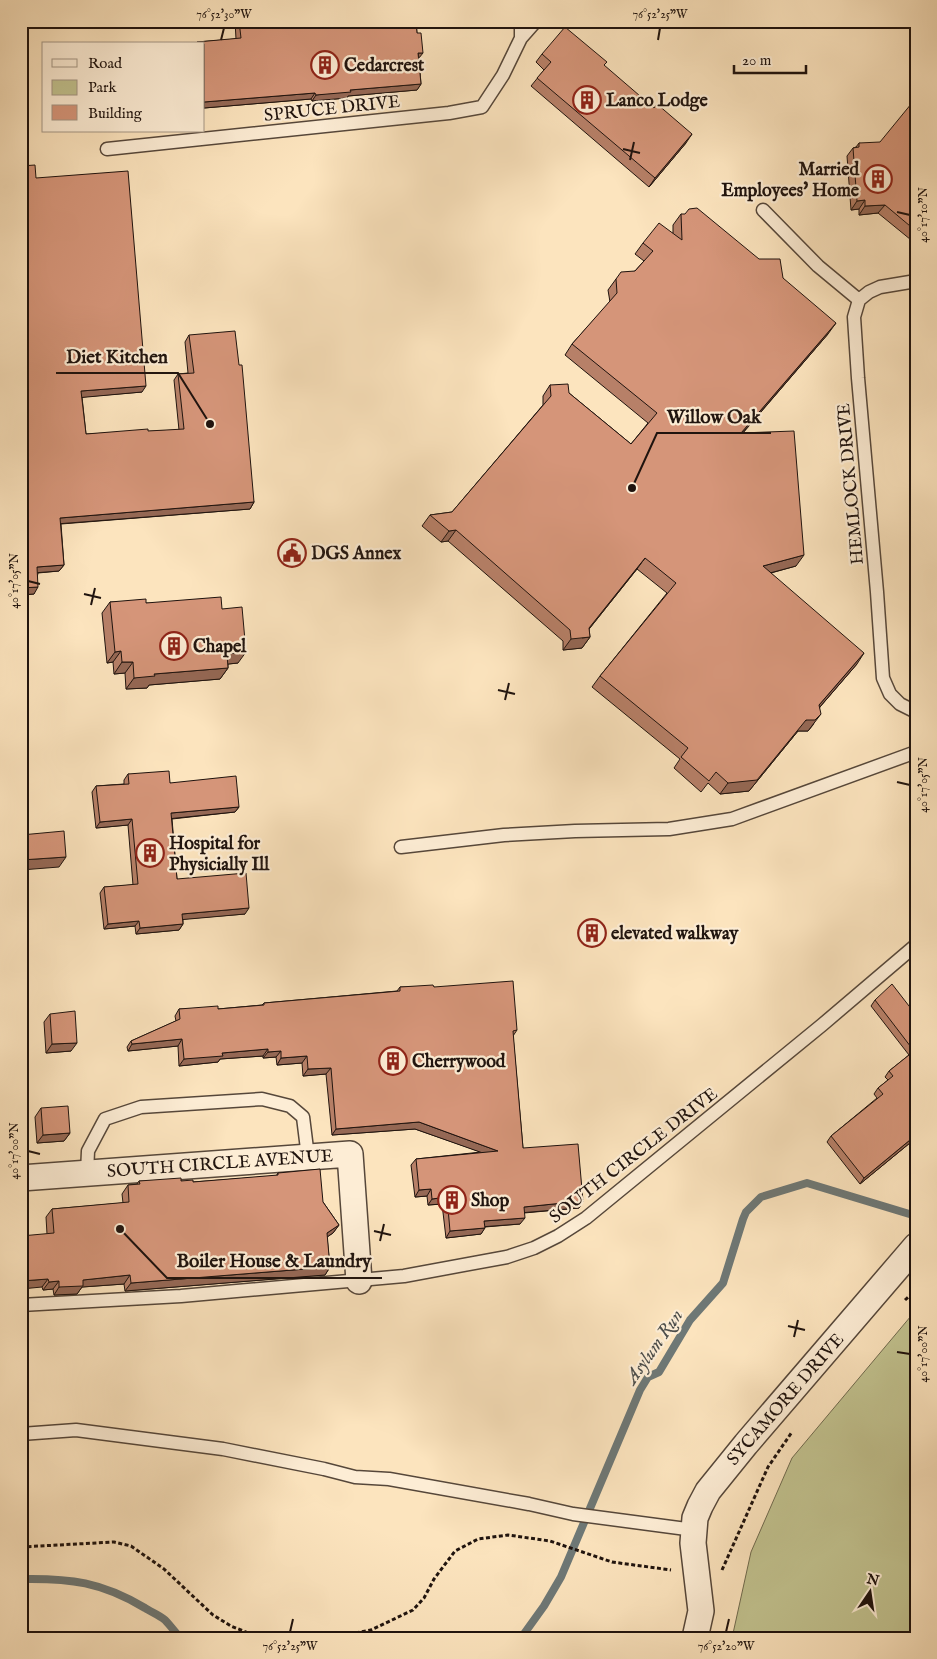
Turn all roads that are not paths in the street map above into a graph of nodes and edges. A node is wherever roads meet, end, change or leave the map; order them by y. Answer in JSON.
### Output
{"nodes":[{"id":1,"x":521,"y":21,"type":"edge"},
{"id":2,"x":536,"y":21,"type":"edge"},
{"id":3,"x":521,"y":38,"type":"junction"},
{"id":4,"x":107,"y":149,"type":"dead end"},
{"id":5,"x":763,"y":210,"type":"dead end"},
{"id":6,"x":916,"y":281,"type":"edge"},
{"id":7,"x":859,"y":300,"type":"junction"},
{"id":8,"x":916,"y":712,"type":"edge"},
{"id":9,"x":916,"y":752,"type":"edge"},
{"id":10,"x":401,"y":847,"type":"dead end"},
{"id":11,"x":916,"y":945,"type":"edge"},
{"id":12,"x":308,"y":1157,"type":"junction"},
{"id":13,"x":87,"y":1173,"type":"junction"},
{"id":14,"x":21,"y":1178,"type":"edge"},
{"id":15,"x":916,"y":1246,"type":"edge"},
{"id":16,"x":359,"y":1281,"type":"junction"},
{"id":17,"x":21,"y":1305,"type":"edge"},
{"id":18,"x":21,"y":1434,"type":"edge"},
{"id":19,"x":694,"y":1530,"type":"junction"},
{"id":20,"x":695,"y":1638,"type":"edge"}],
"edges":[{"from":1,"to":3,"type":"lane","name":"SPRUCE DRIVE"},
{"from":2,"to":3,"type":"lane","name":"SPRUCE DRIVE"},
{"from":3,"to":4,"type":"lane","name":"SPRUCE DRIVE"},
{"from":5,"to":7,"type":"lane"},
{"from":6,"to":7,"type":"lane"},
{"from":7,"to":8,"type":"lane","name":"HEMLOCK DRIVE"},
{"from":9,"to":10,"type":"lane"},
{"from":11,"to":16,"type":"lane","name":"SOUTH CIRCLE DRIVE"},
{"from":12,"to":13,"type":"street","name":"SOUTH CIRCLE AVENUE"},
{"from":12,"to":13,"type":"lane"},
{"from":12,"to":16,"type":"street","name":"SOUTH CIRCLE AVENUE"},
{"from":13,"to":14,"type":"street","name":"SOUTH CIRCLE AVENUE"},
{"from":15,"to":19,"type":"street","name":"SYCAMORE DRIVE"},
{"from":16,"to":17,"type":"lane","name":"SOUTH CIRCLE DRIVE"},
{"from":18,"to":19,"type":"lane"},
{"from":19,"to":20,"type":"street","name":"SYCAMORE DRIVE"}]}
